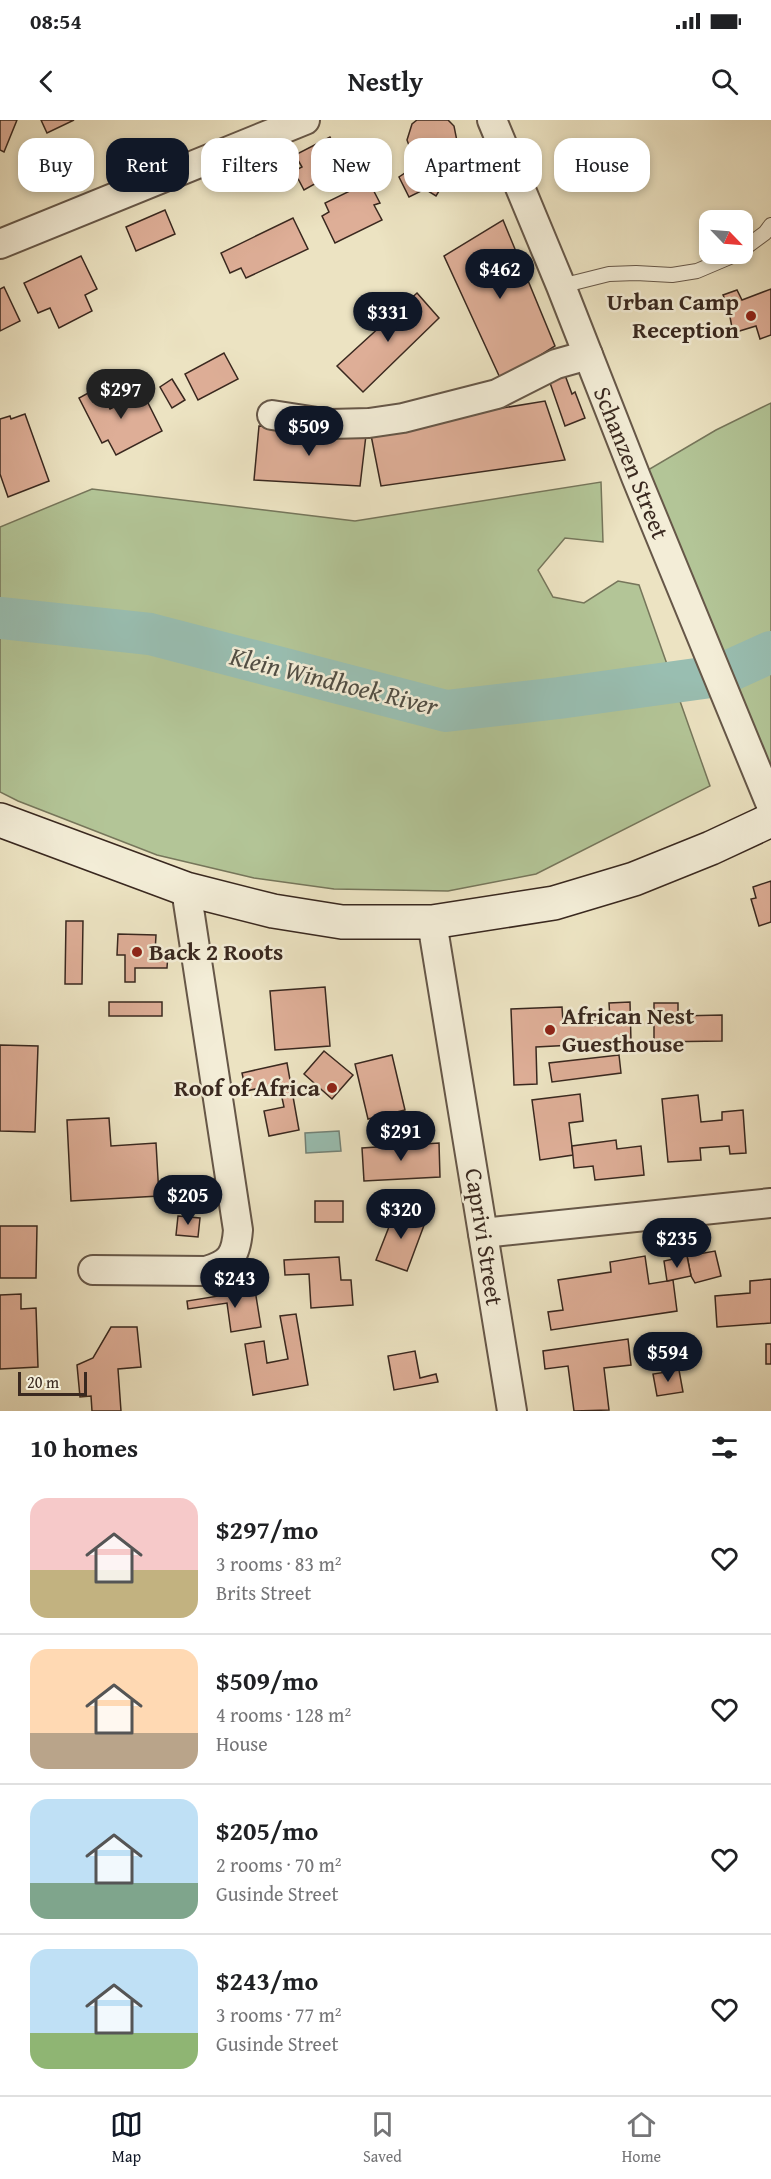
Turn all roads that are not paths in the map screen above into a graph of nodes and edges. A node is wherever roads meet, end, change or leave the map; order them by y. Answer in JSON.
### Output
{"nodes":[{"id":1,"x":305,"y":120,"type":"edge"},
{"id":2,"x":492,"y":120,"type":"edge"},
{"id":3,"x":771,"y":225,"type":"edge"},
{"id":4,"x":753,"y":242,"type":"edge"},
{"id":5,"x":0,"y":244,"type":"edge"},
{"id":6,"x":713,"y":264,"type":"edge"},
{"id":7,"x":561,"y":286,"type":"junction"},
{"id":8,"x":588,"y":356,"type":"junction"},
{"id":9,"x":272,"y":415,"type":"dead end"},
{"id":10,"x":771,"y":805,"type":"edge"},
{"id":11,"x":0,"y":820,"type":"edge"},
{"id":12,"x":771,"y":820,"type":"edge"},
{"id":13,"x":186,"y":889,"type":"junction"},
{"id":14,"x":432,"y":922,"type":"junction"},
{"id":15,"x":771,"y":1203,"type":"edge"},
{"id":16,"x":483,"y":1233,"type":"junction"},
{"id":17,"x":93,"y":1270,"type":"dead end"},
{"id":18,"x":512,"y":1411,"type":"edge"}],
"edges":[{"from":1,"to":5,"type":"street"},
{"from":2,"to":7,"type":"street","name":"Schanzen Street"},
{"from":3,"to":4,"type":"lane"},
{"from":6,"to":7,"type":"lane"},
{"from":7,"to":8,"type":"street","name":"Schanzen Street"},
{"from":8,"to":9,"type":"street"},
{"from":8,"to":10,"type":"street","name":"Schanzen Street"},
{"from":11,"to":13,"type":"main road"},
{"from":12,"to":14,"type":"main road"},
{"from":13,"to":14,"type":"main road"},
{"from":13,"to":17,"type":"street"},
{"from":14,"to":16,"type":"street","name":"Caprivi Street"},
{"from":15,"to":16,"type":"street"},
{"from":16,"to":18,"type":"street","name":"Caprivi Street"}]}
